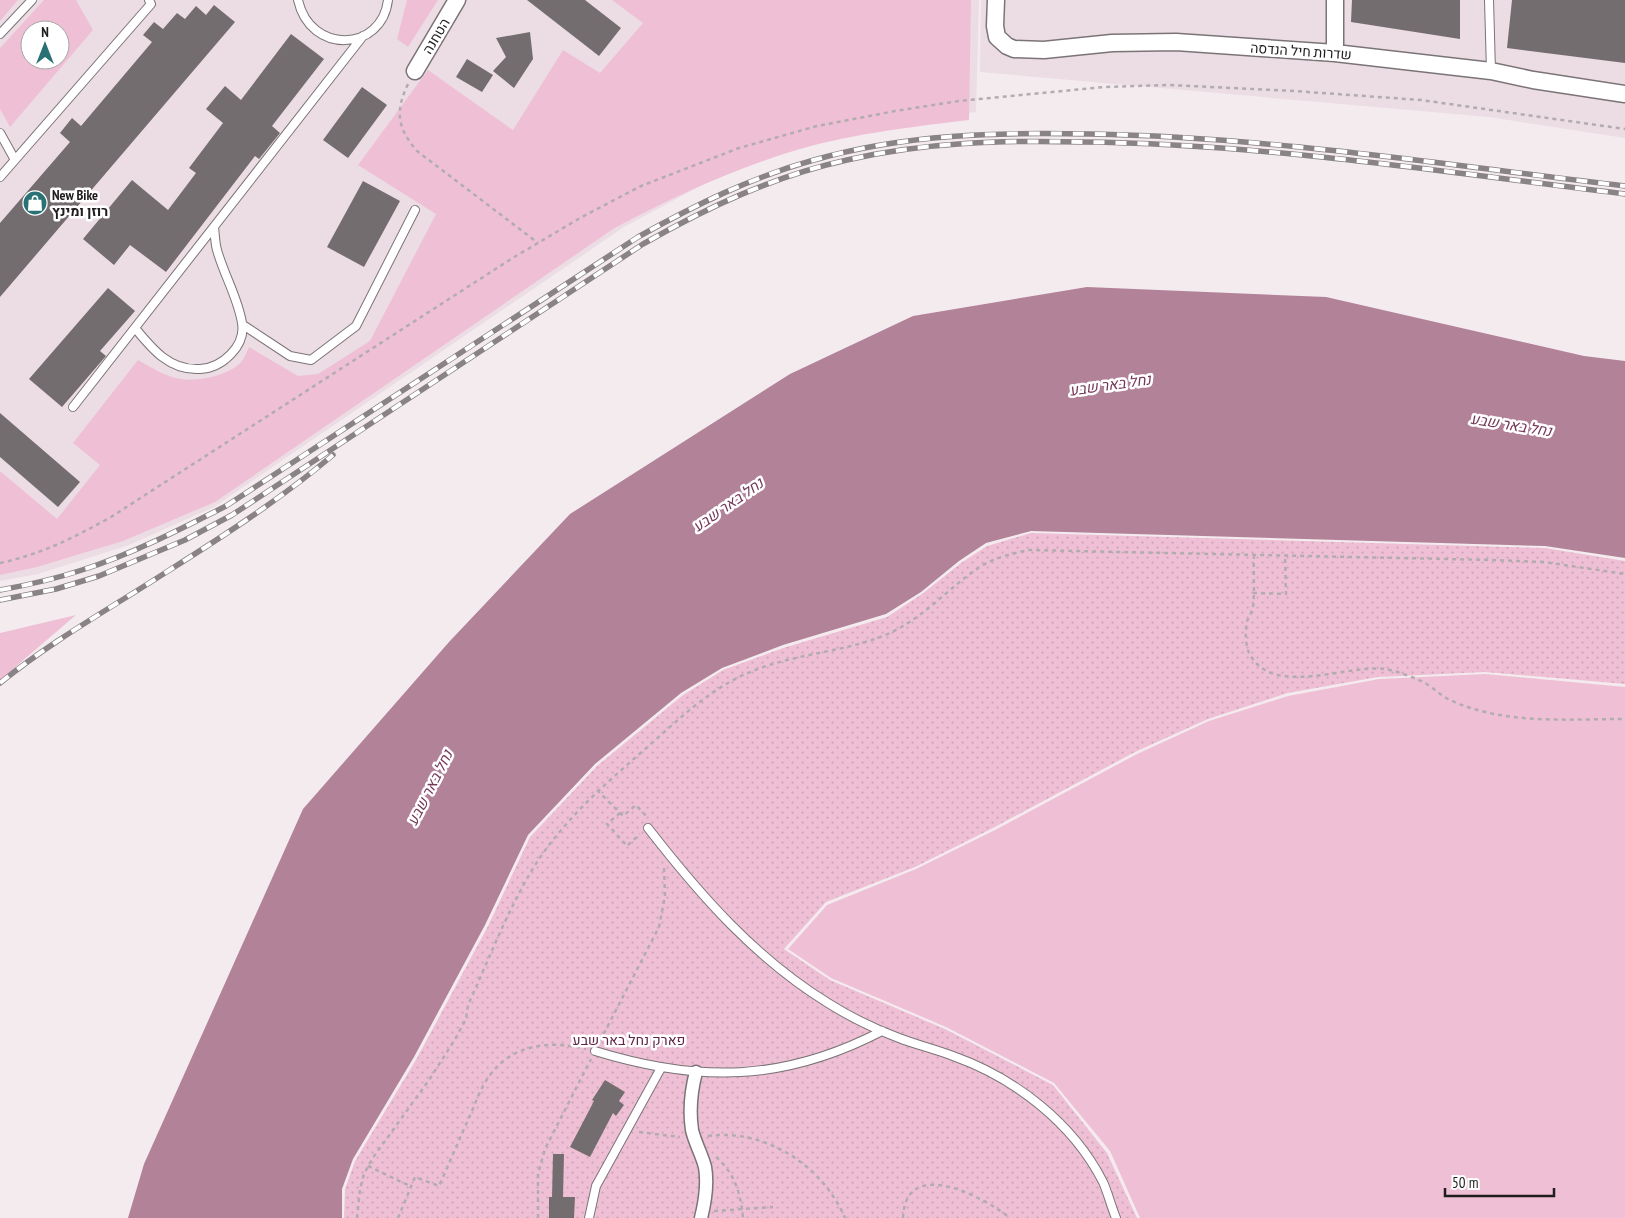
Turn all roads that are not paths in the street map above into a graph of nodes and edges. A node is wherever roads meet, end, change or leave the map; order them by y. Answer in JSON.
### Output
{"nodes":[{"id":1,"x":32,"y":0,"type":"edge"},
{"id":2,"x":298,"y":0,"type":"edge"},
{"id":3,"x":388,"y":0,"type":"edge"},
{"id":4,"x":457,"y":0,"type":"edge"},
{"id":5,"x":996,"y":0,"type":"edge"},
{"id":6,"x":1335,"y":0,"type":"edge"},
{"id":7,"x":1489,"y":0,"type":"edge"},
{"id":8,"x":150,"y":2,"type":"edge"},
{"id":9,"x":0,"y":34,"type":"edge"},
{"id":10,"x":363,"y":36,"type":"junction"},
{"id":11,"x":1335,"y":53,"type":"junction"},
{"id":12,"x":415,"y":71,"type":"road end"},
{"id":13,"x":1490,"y":71,"type":"junction"},
{"id":14,"x":1625,"y":94,"type":"edge"},
{"id":15,"x":0,"y":133,"type":"edge"},
{"id":16,"x":15,"y":160,"type":"junction"},
{"id":17,"x":0,"y":177,"type":"edge"},
{"id":18,"x":415,"y":210,"type":"dead end"},
{"id":19,"x":214,"y":228,"type":"junction"},
{"id":20,"x":243,"y":325,"type":"junction"},
{"id":21,"x":135,"y":328,"type":"junction"},
{"id":22,"x":73,"y":407,"type":"dead end"},
{"id":23,"x":648,"y":828,"type":"road end"},
{"id":24,"x":882,"y":1031,"type":"junction"},
{"id":25,"x":595,"y":1051,"type":"road end"},
{"id":26,"x":661,"y":1068,"type":"junction"},
{"id":27,"x":696,"y":1072,"type":"junction"},
{"id":28,"x":701,"y":1215,"type":"edge"},
{"id":29,"x":589,"y":1218,"type":"edge"},
{"id":30,"x":1116,"y":1218,"type":"edge"}],
"edges":[{"from":1,"to":9,"type":"lane"},
{"from":2,"to":10,"type":"lane"},
{"from":3,"to":10,"type":"lane"},
{"from":4,"to":12,"type":"street","name":"הטחנה"},
{"from":5,"to":11,"type":"street","name":"שדרות חיל הנדסה"},
{"from":6,"to":11,"type":"street"},
{"from":7,"to":13,"type":"lane"},
{"from":8,"to":16,"type":"lane"},
{"from":10,"to":19,"type":"lane"},
{"from":11,"to":13,"type":"street","name":"שדרות חיל הנדסה"},
{"from":13,"to":14,"type":"street","name":"שדרות חיל הנדסה"},
{"from":15,"to":16,"type":"lane"},
{"from":16,"to":17,"type":"lane"},
{"from":18,"to":20,"type":"lane"},
{"from":19,"to":20,"type":"lane"},
{"from":19,"to":21,"type":"lane"},
{"from":20,"to":21,"type":"lane"},
{"from":21,"to":22,"type":"lane"},
{"from":23,"to":24,"type":"lane"},
{"from":24,"to":27,"type":"lane"},
{"from":24,"to":30,"type":"lane"},
{"from":25,"to":26,"type":"lane"},
{"from":26,"to":27,"type":"lane"},
{"from":26,"to":29,"type":"lane"},
{"from":27,"to":28,"type":"street"}]}
